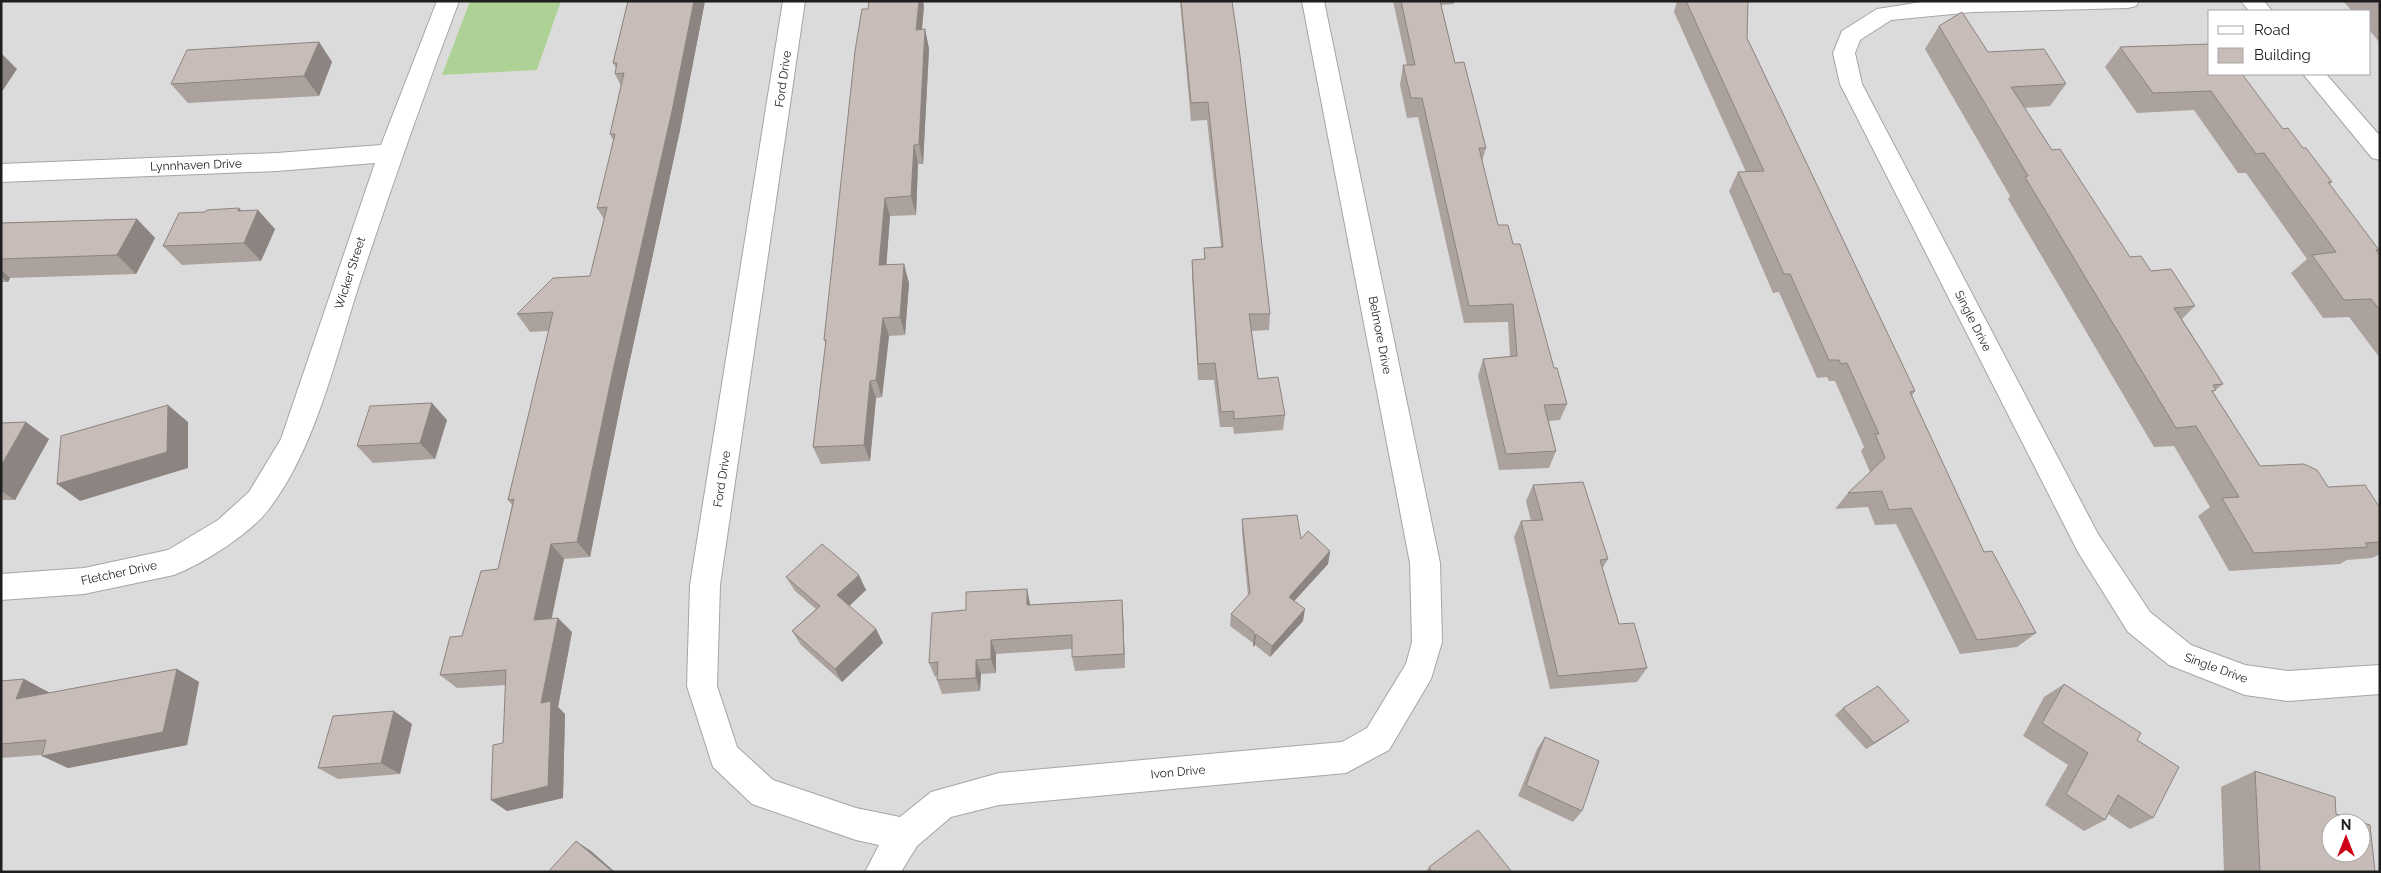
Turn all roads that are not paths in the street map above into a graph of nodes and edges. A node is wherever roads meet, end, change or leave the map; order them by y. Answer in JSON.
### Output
{"nodes":[{"id":1,"x":448,"y":1,"type":"edge"},
{"id":2,"x":794,"y":1,"type":"edge"},
{"id":3,"x":1313,"y":1,"type":"edge"},
{"id":4,"x":2128,"y":1,"type":"edge"},
{"id":5,"x":2315,"y":75,"type":"edge"},
{"id":6,"x":2380,"y":152,"type":"edge"},
{"id":7,"x":390,"y":153,"type":"junction"},
{"id":8,"x":1,"y":173,"type":"edge"},
{"id":9,"x":228,"y":529,"type":"joint"},
{"id":10,"x":1,"y":587,"type":"edge"},
{"id":11,"x":1420,"y":669,"type":"joint"},
{"id":12,"x":2380,"y":679,"type":"edge"},
{"id":13,"x":905,"y":834,"type":"junction"},
{"id":14,"x":882,"y":872,"type":"edge"}],
"edges":[{"from":1,"to":7,"type":"street","name":"Wicker Street"},
{"from":2,"to":13,"type":"street","name":"Ford Drive"},
{"from":3,"to":11,"type":"street","name":"Belmore Drive"},
{"from":4,"to":12,"type":"street","name":"Single Drive"},
{"from":5,"to":6,"type":"street"},
{"from":7,"to":8,"type":"street","name":"Lynnhaven Drive"},
{"from":7,"to":9,"type":"street","name":"Wicker Street"},
{"from":9,"to":10,"type":"street","name":"Fletcher Drive"},
{"from":11,"to":13,"type":"street","name":"Ivon Drive"},
{"from":13,"to":14,"type":"street","name":"Ivon Drive"}]}
